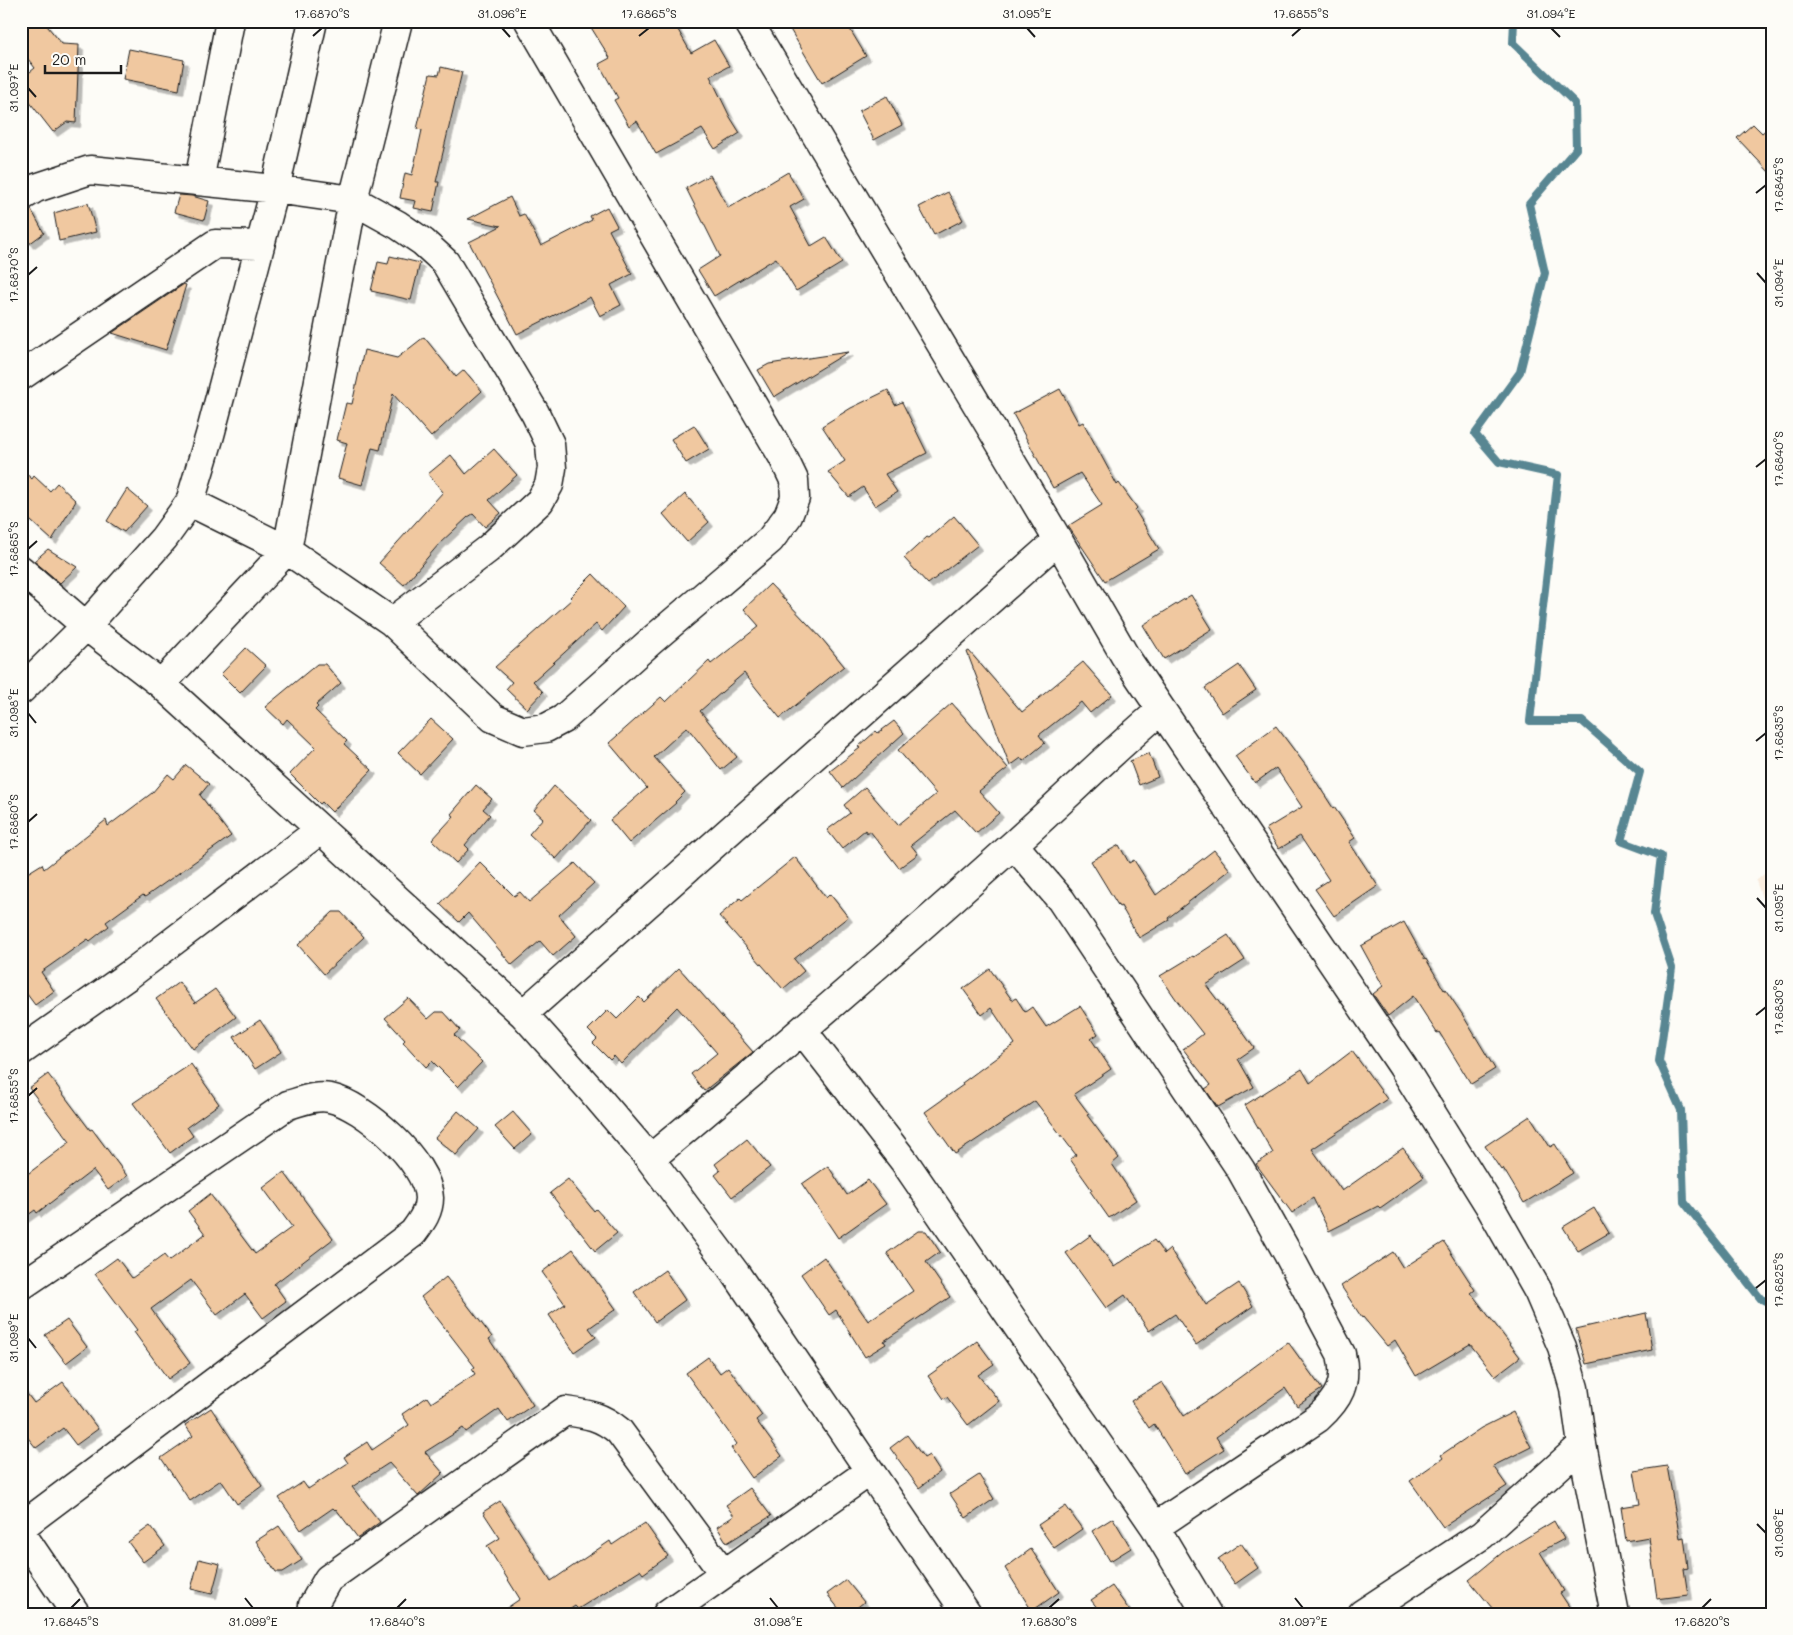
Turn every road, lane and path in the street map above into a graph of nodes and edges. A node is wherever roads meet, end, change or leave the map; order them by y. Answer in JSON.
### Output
{"nodes":[{"id":1,"x":230,"y":21,"type":"edge"},
{"id":2,"x":313,"y":21,"type":"edge"},
{"id":3,"x":398,"y":21,"type":"edge"},
{"id":4,"x":529,"y":21,"type":"edge"},
{"id":5,"x":748,"y":21,"type":"edge"},
{"id":6,"x":198,"y":181,"type":"junction"},
{"id":7,"x":274,"y":189,"type":"junction"},
{"id":8,"x":21,"y":198,"type":"edge"},
{"id":9,"x":353,"y":200,"type":"junction"},
{"id":10,"x":260,"y":246,"type":"junction"},
{"id":11,"x":21,"y":376,"type":"edge"},
{"id":12,"x":190,"y":502,"type":"junction"},
{"id":13,"x":1058,"y":540,"type":"junction"},
{"id":14,"x":287,"y":550,"type":"junction"},
{"id":15,"x":21,"y":570,"type":"edge"},
{"id":16,"x":392,"y":622,"type":"junction"},
{"id":17,"x":86,"y":626,"type":"junction"},
{"id":18,"x":162,"y":684,"type":"junction"},
{"id":19,"x":21,"y":690,"type":"edge"},
{"id":20,"x":1161,"y":710,"type":"junction"},
{"id":21,"x":320,"y":830,"type":"junction"},
{"id":22,"x":1014,"y":844,"type":"junction"},
{"id":23,"x":523,"y":1014,"type":"junction"},
{"id":24,"x":803,"y":1031,"type":"junction"},
{"id":25,"x":21,"y":1051,"type":"edge"},
{"id":26,"x":650,"y":1159,"type":"junction"},
{"id":27,"x":21,"y":1286,"type":"edge"},
{"id":28,"x":1582,"y":1445,"type":"junction"},
{"id":29,"x":870,"y":1471,"type":"junction"},
{"id":30,"x":21,"y":1527,"type":"edge"},
{"id":31,"x":1155,"y":1527,"type":"junction"},
{"id":32,"x":21,"y":1533,"type":"edge"},
{"id":33,"x":724,"y":1574,"type":"junction"},
{"id":34,"x":76,"y":1614,"type":"edge"},
{"id":35,"x":312,"y":1614,"type":"edge"},
{"id":36,"x":667,"y":1614,"type":"edge"},
{"id":37,"x":967,"y":1614,"type":"edge"},
{"id":38,"x":1208,"y":1614,"type":"edge"},
{"id":39,"x":1362,"y":1614,"type":"edge"},
{"id":40,"x":1615,"y":1614,"type":"edge"}],
"edges":[{"from":1,"to":6,"type":"street"},
{"from":2,"to":7,"type":"street"},
{"from":3,"to":9,"type":"street"},
{"from":4,"to":16,"type":"street"},
{"from":5,"to":13,"type":"street"},
{"from":6,"to":7,"type":"street"},
{"from":6,"to":8,"type":"street"},
{"from":7,"to":9,"type":"street"},
{"from":7,"to":10,"type":"street"},
{"from":9,"to":14,"type":"street"},
{"from":9,"to":16,"type":"street"},
{"from":10,"to":11,"type":"street"},
{"from":10,"to":12,"type":"street"},
{"from":12,"to":14,"type":"street"},
{"from":12,"to":17,"type":"street"},
{"from":13,"to":20,"type":"street"},
{"from":13,"to":23,"type":"street"},
{"from":14,"to":16,"type":"street"},
{"from":14,"to":18,"type":"street"},
{"from":15,"to":17,"type":"street"},
{"from":17,"to":18,"type":"street"},
{"from":17,"to":19,"type":"street"},
{"from":18,"to":21,"type":"street"},
{"from":20,"to":22,"type":"street"},
{"from":20,"to":28,"type":"street"},
{"from":21,"to":23,"type":"street"},
{"from":21,"to":25,"type":"street"},
{"from":22,"to":24,"type":"street"},
{"from":22,"to":31,"type":"street"},
{"from":23,"to":26,"type":"street"},
{"from":24,"to":26,"type":"street"},
{"from":24,"to":31,"type":"street"},
{"from":26,"to":29,"type":"street"},
{"from":27,"to":30,"type":"street"},
{"from":28,"to":39,"type":"street"},
{"from":28,"to":40,"type":"street"},
{"from":29,"to":33,"type":"street"},
{"from":29,"to":37,"type":"street"},
{"from":31,"to":38,"type":"street"},
{"from":32,"to":34,"type":"street"},
{"from":33,"to":35,"type":"street"},
{"from":33,"to":36,"type":"street"}]}
